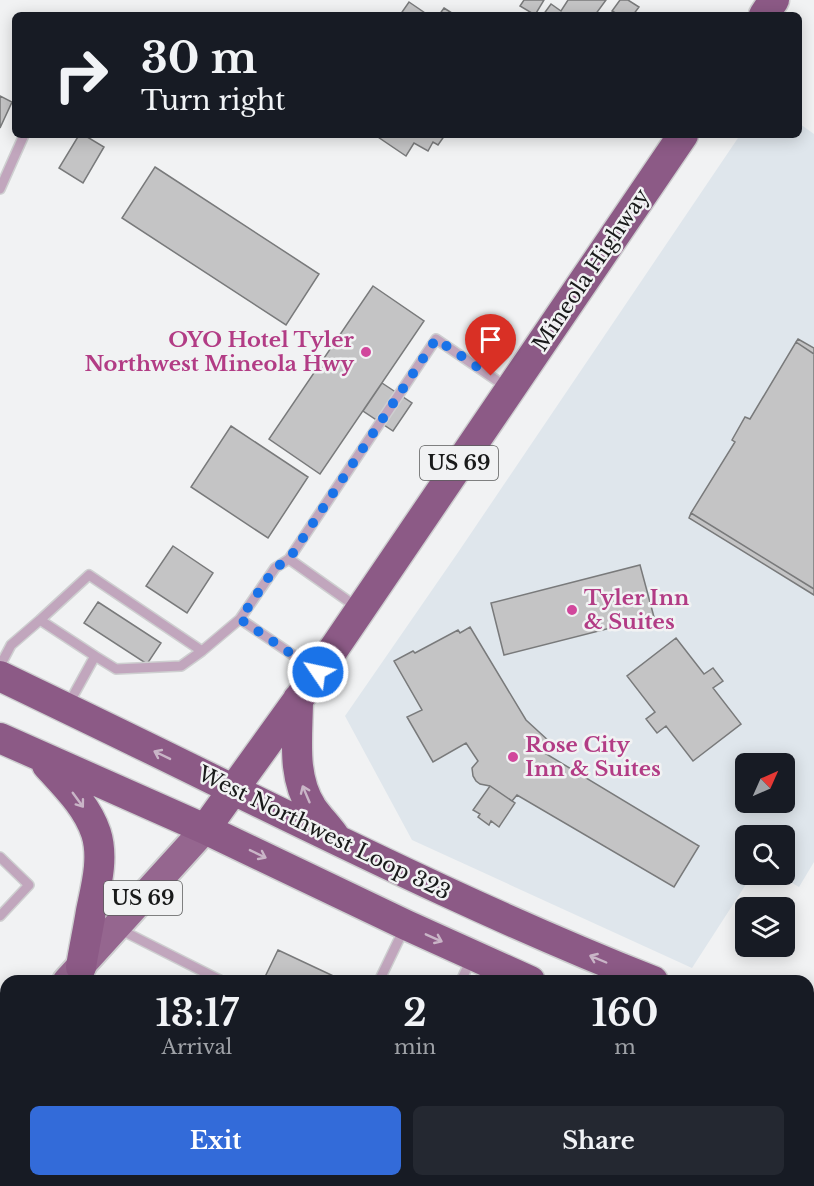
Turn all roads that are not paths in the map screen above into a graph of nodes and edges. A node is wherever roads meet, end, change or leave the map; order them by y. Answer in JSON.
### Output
{"nodes":[{"id":1,"x":23,"y":138,"type":"edge"},
{"id":2,"x":681,"y":138,"type":"edge"},
{"id":3,"x":0,"y":189,"type":"edge"},
{"id":4,"x":510,"y":389,"type":"junction"},
{"id":5,"x":289,"y":559,"type":"junction"},
{"id":6,"x":360,"y":609,"type":"junction"},
{"id":7,"x":240,"y":619,"type":"junction"},
{"id":8,"x":40,"y":620,"type":"junction"},
{"id":9,"x":202,"y":651,"type":"junction"},
{"id":10,"x":95,"y":656,"type":"junction"},
{"id":11,"x":0,"y":666,"type":"edge"},
{"id":12,"x":318,"y":672,"type":"junction"},
{"id":13,"x":0,"y":676,"type":"edge"},
{"id":14,"x":298,"y":699,"type":"junction"},
{"id":15,"x":67,"y":708,"type":"junction"},
{"id":16,"x":0,"y":738,"type":"edge"},
{"id":17,"x":39,"y":756,"type":"junction"},
{"id":18,"x":234,"y":790,"type":"junction"},
{"id":19,"x":205,"y":829,"type":"junction"},
{"id":20,"x":339,"y":841,"type":"junction"},
{"id":21,"x":0,"y":856,"type":"edge"},
{"id":22,"x":0,"y":916,"type":"edge"},
{"id":23,"x":406,"y":925,"type":"junction"},
{"id":24,"x":117,"y":928,"type":"junction"},
{"id":25,"x":467,"y":968,"type":"edge"},
{"id":26,"x":74,"y":974,"type":"edge"},
{"id":27,"x":210,"y":975,"type":"edge"},
{"id":28,"x":383,"y":975,"type":"edge"},
{"id":29,"x":501,"y":975,"type":"edge"},
{"id":30,"x":637,"y":975,"type":"edge"}],
"edges":[{"from":1,"to":3,"type":"lane"},
{"from":2,"to":4,"type":"highway","name":"Mineola Highway","number":"US 69"},
{"from":4,"to":5,"type":"lane"},
{"from":4,"to":6,"type":"highway","name":"Mineola Highway","number":"US 69"},
{"from":5,"to":6,"type":"lane"},
{"from":5,"to":7,"type":"lane"},
{"from":6,"to":12,"type":"highway","name":"Mineola Highway","number":"US 69"},
{"from":7,"to":9,"type":"lane"},
{"from":7,"to":12,"type":"lane"},
{"from":8,"to":9,"type":"lane"},
{"from":8,"to":10,"type":"lane"},
{"from":8,"to":11,"type":"lane"},
{"from":9,"to":10,"type":"lane"},
{"from":10,"to":15,"type":"lane"},
{"from":12,"to":14,"type":"highway","name":"Mineola Highway","number":"US 69"},
{"from":13,"to":15,"type":"highway","name":"West Northwest Loop 323"},
{"from":14,"to":18,"type":"highway","name":"Mineola Highway","number":"US 69"},
{"from":20,"to":14,"type":"highway","one_way":true},
{"from":18,"to":15,"type":"highway","name":"West Northwest Loop 323","one_way":true},
{"from":16,"to":17,"type":"highway"},
{"from":17,"to":19,"type":"highway"},
{"from":17,"to":26,"type":"highway","one_way":true},
{"from":18,"to":19,"type":"highway","number":"US 69"},
{"from":18,"to":20,"type":"highway","name":"West Northwest Loop 323"},
{"from":19,"to":23,"type":"highway","one_way":true},
{"from":19,"to":24,"type":"main road","number":"US 69"},
{"from":30,"to":20,"type":"highway","name":"West Northwest Loop 323","one_way":true},
{"from":21,"to":22,"type":"lane"},
{"from":23,"to":25,"type":"highway","one_way":true},
{"from":23,"to":28,"type":"lane"},
{"from":24,"to":26,"type":"main road","number":"US 69"},
{"from":24,"to":27,"type":"lane"},
{"from":25,"to":29,"type":"highway"}]}
